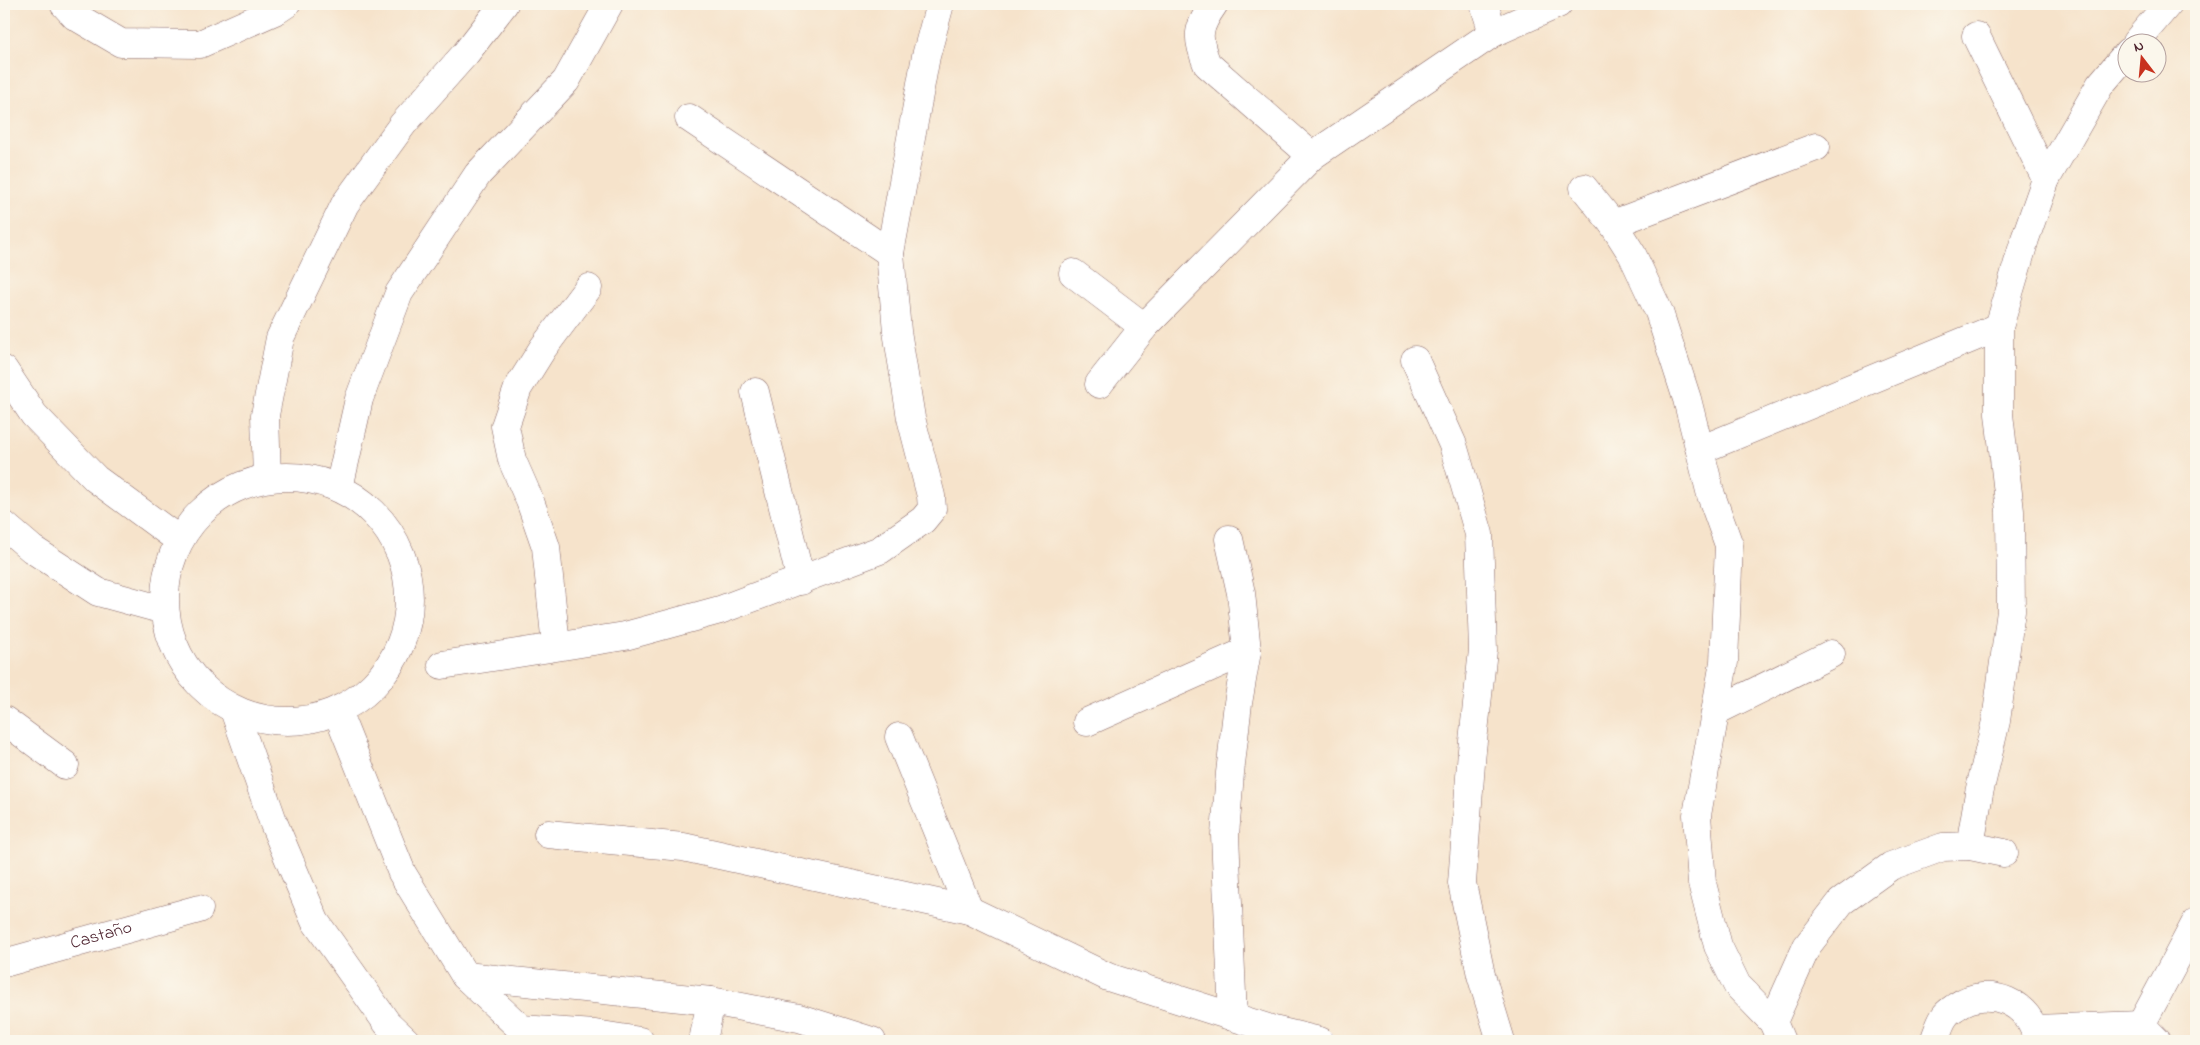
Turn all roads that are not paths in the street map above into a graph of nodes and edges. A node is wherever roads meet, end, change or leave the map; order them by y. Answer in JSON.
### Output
{"nodes":[{"id":1,"x":64,"y":4,"type":"edge"},
{"id":2,"x":286,"y":4,"type":"edge"},
{"id":3,"x":504,"y":4,"type":"edge"},
{"id":4,"x":609,"y":4,"type":"edge"},
{"id":5,"x":940,"y":4,"type":"edge"},
{"id":6,"x":1214,"y":4,"type":"edge"},
{"id":7,"x":1484,"y":4,"type":"edge"},
{"id":8,"x":1558,"y":4,"type":"edge"},
{"id":9,"x":2168,"y":4,"type":"edge"},
{"id":10,"x":2144,"y":32,"type":"edge"},
{"id":11,"x":1493,"y":33,"type":"junction"},
{"id":12,"x":1976,"y":36,"type":"dead end"},
{"id":13,"x":2118,"y":64,"type":"edge"},
{"id":14,"x":690,"y":118,"type":"dead end"},
{"id":15,"x":1816,"y":147,"type":"dead end"},
{"id":16,"x":1312,"y":156,"type":"junction"},
{"id":17,"x":2046,"y":179,"type":"junction"},
{"id":18,"x":1584,"y":188,"type":"dead end"},
{"id":19,"x":1614,"y":224,"type":"junction"},
{"id":20,"x":890,"y":253,"type":"junction"},
{"id":21,"x":1073,"y":273,"type":"dead end"},
{"id":22,"x":588,"y":288,"type":"dead end"},
{"id":23,"x":1144,"y":327,"type":"junction"},
{"id":24,"x":1999,"y":327,"type":"junction"},
{"id":25,"x":1415,"y":360,"type":"dead end"},
{"id":26,"x":4,"y":370,"type":"edge"},
{"id":27,"x":1099,"y":384,"type":"dead end"},
{"id":28,"x":754,"y":392,"type":"dead end"},
{"id":29,"x":1700,"y":450,"type":"junction"},
{"id":30,"x":267,"y":478,"type":"junction"},
{"id":31,"x":339,"y":488,"type":"junction"},
{"id":32,"x":4,"y":525,"type":"edge"},
{"id":33,"x":1229,"y":539,"type":"dead end"},
{"id":34,"x":179,"y":540,"type":"junction"},
{"id":35,"x":801,"y":581,"type":"junction"},
{"id":36,"x":164,"y":610,"type":"junction"},
{"id":37,"x":556,"y":646,"type":"junction"},
{"id":38,"x":1247,"y":650,"type":"junction"},
{"id":39,"x":1831,"y":654,"type":"dead end"},
{"id":40,"x":442,"y":665,"type":"dead end"},
{"id":41,"x":234,"y":710,"type":"junction"},
{"id":42,"x":337,"y":711,"type":"junction"},
{"id":43,"x":1716,"y":712,"type":"junction"},
{"id":44,"x":4,"y":720,"type":"edge"},
{"id":45,"x":1087,"y":722,"type":"dead end"},
{"id":46,"x":898,"y":738,"type":"dead end"},
{"id":47,"x":65,"y":765,"type":"dead end"},
{"id":48,"x":548,"y":834,"type":"dead end"},
{"id":49,"x":1970,"y":846,"type":"junction"},
{"id":50,"x":2004,"y":853,"type":"dead end"},
{"id":51,"x":199,"y":910,"type":"dead end"},
{"id":52,"x":969,"y":910,"type":"junction"},
{"id":53,"x":2196,"y":922,"type":"edge"},
{"id":54,"x":4,"y":963,"type":"edge"},
{"id":55,"x":465,"y":976,"type":"junction"},
{"id":56,"x":711,"y":1001,"type":"junction"},
{"id":57,"x":1234,"y":1018,"type":"junction"},
{"id":58,"x":1777,"y":1031,"type":"edge"},
{"id":59,"x":2149,"y":1033,"type":"edge"},
{"id":60,"x":824,"y":1034,"type":"edge"},
{"id":61,"x":528,"y":1035,"type":"edge"},
{"id":62,"x":2036,"y":1035,"type":"edge"},
{"id":63,"x":406,"y":1041,"type":"edge"},
{"id":64,"x":640,"y":1041,"type":"edge"},
{"id":65,"x":704,"y":1041,"type":"edge"},
{"id":66,"x":872,"y":1041,"type":"edge"},
{"id":67,"x":1320,"y":1041,"type":"edge"},
{"id":68,"x":1502,"y":1041,"type":"edge"},
{"id":69,"x":1934,"y":1041,"type":"edge"}],
"edges":[{"from":1,"to":2,"type":"street"},
{"from":3,"to":30,"type":"street"},
{"from":4,"to":31,"type":"street"},
{"from":5,"to":20,"type":"street"},
{"from":6,"to":16,"type":"street"},
{"from":7,"to":11,"type":"street"},
{"from":8,"to":11,"type":"street"},
{"from":9,"to":10,"type":"street"},
{"from":11,"to":16,"type":"street"},
{"from":12,"to":17,"type":"street"},
{"from":13,"to":17,"type":"street"},
{"from":14,"to":20,"type":"street"},
{"from":15,"to":19,"type":"street"},
{"from":16,"to":23,"type":"street"},
{"from":17,"to":24,"type":"street"},
{"from":18,"to":19,"type":"street"},
{"from":19,"to":29,"type":"street"},
{"from":20,"to":35,"type":"street"},
{"from":21,"to":23,"type":"street"},
{"from":22,"to":37,"type":"street"},
{"from":23,"to":27,"type":"street"},
{"from":24,"to":29,"type":"street"},
{"from":24,"to":49,"type":"street"},
{"from":25,"to":68,"type":"street"},
{"from":26,"to":34,"type":"street"},
{"from":28,"to":35,"type":"street"},
{"from":29,"to":43,"type":"street"},
{"from":30,"to":31,"type":"street"},
{"from":30,"to":34,"type":"street"},
{"from":31,"to":42,"type":"street"},
{"from":32,"to":36,"type":"street"},
{"from":33,"to":38,"type":"street"},
{"from":34,"to":36,"type":"street"},
{"from":35,"to":37,"type":"street"},
{"from":36,"to":41,"type":"street"},
{"from":37,"to":40,"type":"street"},
{"from":38,"to":45,"type":"street"},
{"from":38,"to":57,"type":"street"},
{"from":39,"to":43,"type":"street"},
{"from":41,"to":42,"type":"street"},
{"from":41,"to":63,"type":"street"},
{"from":42,"to":55,"type":"street"},
{"from":43,"to":58,"type":"street"},
{"from":44,"to":47,"type":"street"},
{"from":46,"to":52,"type":"street"},
{"from":48,"to":52,"type":"street"},
{"from":49,"to":50,"type":"street"},
{"from":49,"to":58,"type":"street"},
{"from":51,"to":54,"type":"street","name":"Castaño"},
{"from":52,"to":57,"type":"street"},
{"from":53,"to":59,"type":"street"},
{"from":55,"to":56,"type":"street"},
{"from":55,"to":61,"type":"street"},
{"from":56,"to":60,"type":"street"},
{"from":56,"to":65,"type":"street"},
{"from":57,"to":67,"type":"street"},
{"from":59,"to":62,"type":"street"},
{"from":60,"to":66,"type":"street"},
{"from":61,"to":64,"type":"street"},
{"from":62,"to":69,"type":"street"}]}
